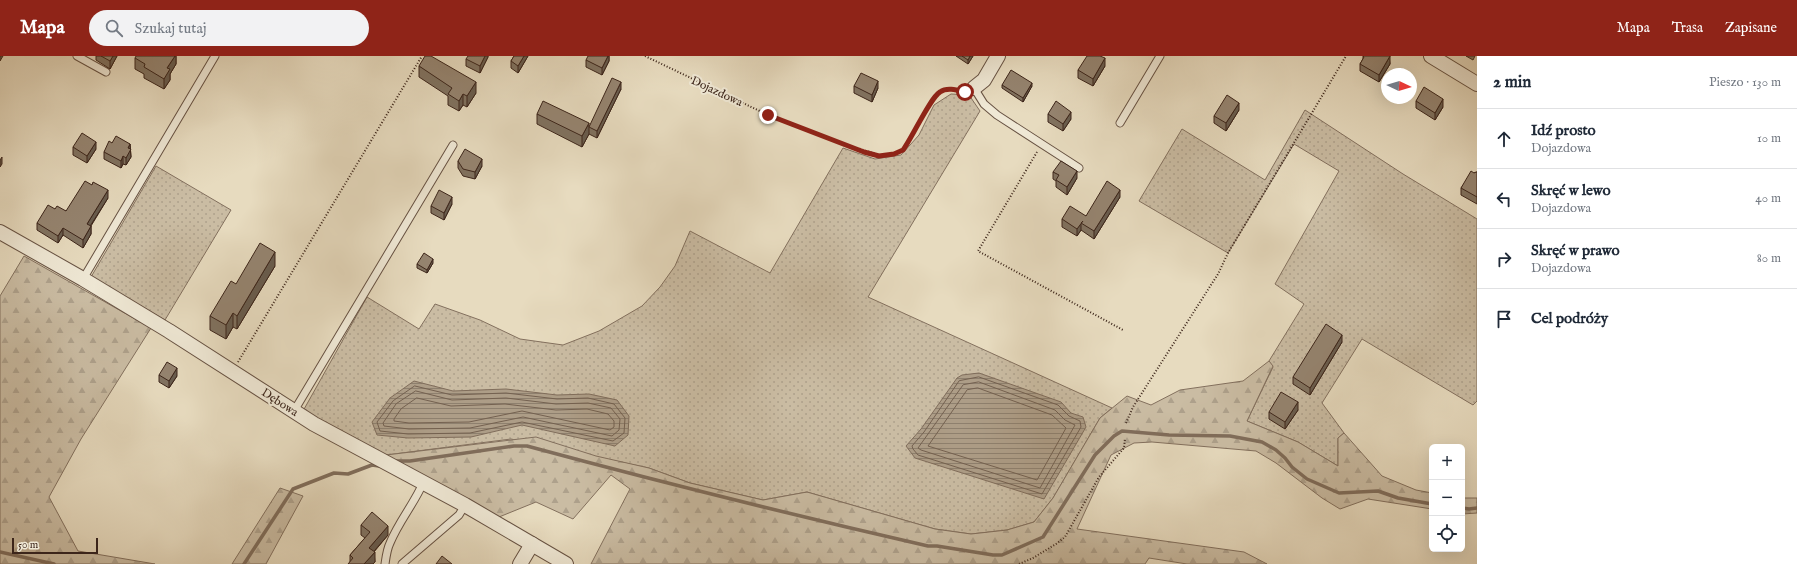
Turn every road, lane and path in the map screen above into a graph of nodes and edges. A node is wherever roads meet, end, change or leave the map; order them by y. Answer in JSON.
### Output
{"nodes":[{"id":1,"x":77,"y":56,"type":"edge"},
{"id":2,"x":215,"y":56,"type":"edge"},
{"id":3,"x":422,"y":56,"type":"edge"},
{"id":4,"x":645,"y":56,"type":"edge"},
{"id":5,"x":998,"y":56,"type":"edge"},
{"id":6,"x":1160,"y":56,"type":"edge"},
{"id":7,"x":1346,"y":56,"type":"edge"},
{"id":8,"x":1431,"y":56,"type":"edge"},
{"id":9,"x":106,"y":72,"type":"dead end"},
{"id":10,"x":1477,"y":84,"type":"edge"},
{"id":11,"x":974,"y":88,"type":"junction"},
{"id":12,"x":1120,"y":123,"type":"dead end"},
{"id":13,"x":1042,"y":144,"type":"junction"},
{"id":14,"x":453,"y":145,"type":"dead end"},
{"id":15,"x":1079,"y":168,"type":"dead end"},
{"id":16,"x":0,"y":232,"type":"edge"},
{"id":17,"x":83,"y":278,"type":"junction"},
{"id":18,"x":1123,"y":330,"type":"dead end"},
{"id":19,"x":233,"y":371,"type":"junction"},
{"id":20,"x":294,"y":411,"type":"junction"},
{"id":21,"x":1126,"y":423,"type":"dead end"},
{"id":22,"x":1125,"y":438,"type":"dead end"},
{"id":23,"x":423,"y":483,"type":"junction"},
{"id":24,"x":465,"y":505,"type":"junction"},
{"id":25,"x":532,"y":544,"type":"junction"},
{"id":26,"x":385,"y":564,"type":"edge"},
{"id":27,"x":402,"y":564,"type":"edge"},
{"id":28,"x":520,"y":564,"type":"edge"},
{"id":29,"x":566,"y":564,"type":"edge"},
{"id":30,"x":1019,"y":564,"type":"edge"}],
"edges":[{"from":1,"to":9,"type":"lane"},
{"from":2,"to":17,"type":"lane"},
{"from":3,"to":19,"type":"path"},
{"from":4,"to":11,"type":"path","name":"Dojazdowa"},
{"from":5,"to":11,"type":"street"},
{"from":6,"to":12,"type":"lane"},
{"from":7,"to":21,"type":"path"},
{"from":8,"to":10,"type":"street"},
{"from":11,"to":13,"type":"lane"},
{"from":13,"to":15,"type":"lane"},
{"from":13,"to":18,"type":"path"},
{"from":14,"to":20,"type":"lane"},
{"from":16,"to":17,"type":"street","name":"Dębowa"},
{"from":17,"to":19,"type":"street","name":"Dębowa"},
{"from":19,"to":20,"type":"street","name":"Dębowa"},
{"from":20,"to":23,"type":"street","name":"Dębowa"},
{"from":22,"to":30,"type":"path"},
{"from":23,"to":24,"type":"street","name":"Dębowa"},
{"from":23,"to":26,"type":"lane"},
{"from":24,"to":25,"type":"street","name":"Dębowa"},
{"from":24,"to":27,"type":"lane"},
{"from":25,"to":28,"type":"street"},
{"from":25,"to":29,"type":"street","name":"Dębowa"}]}
